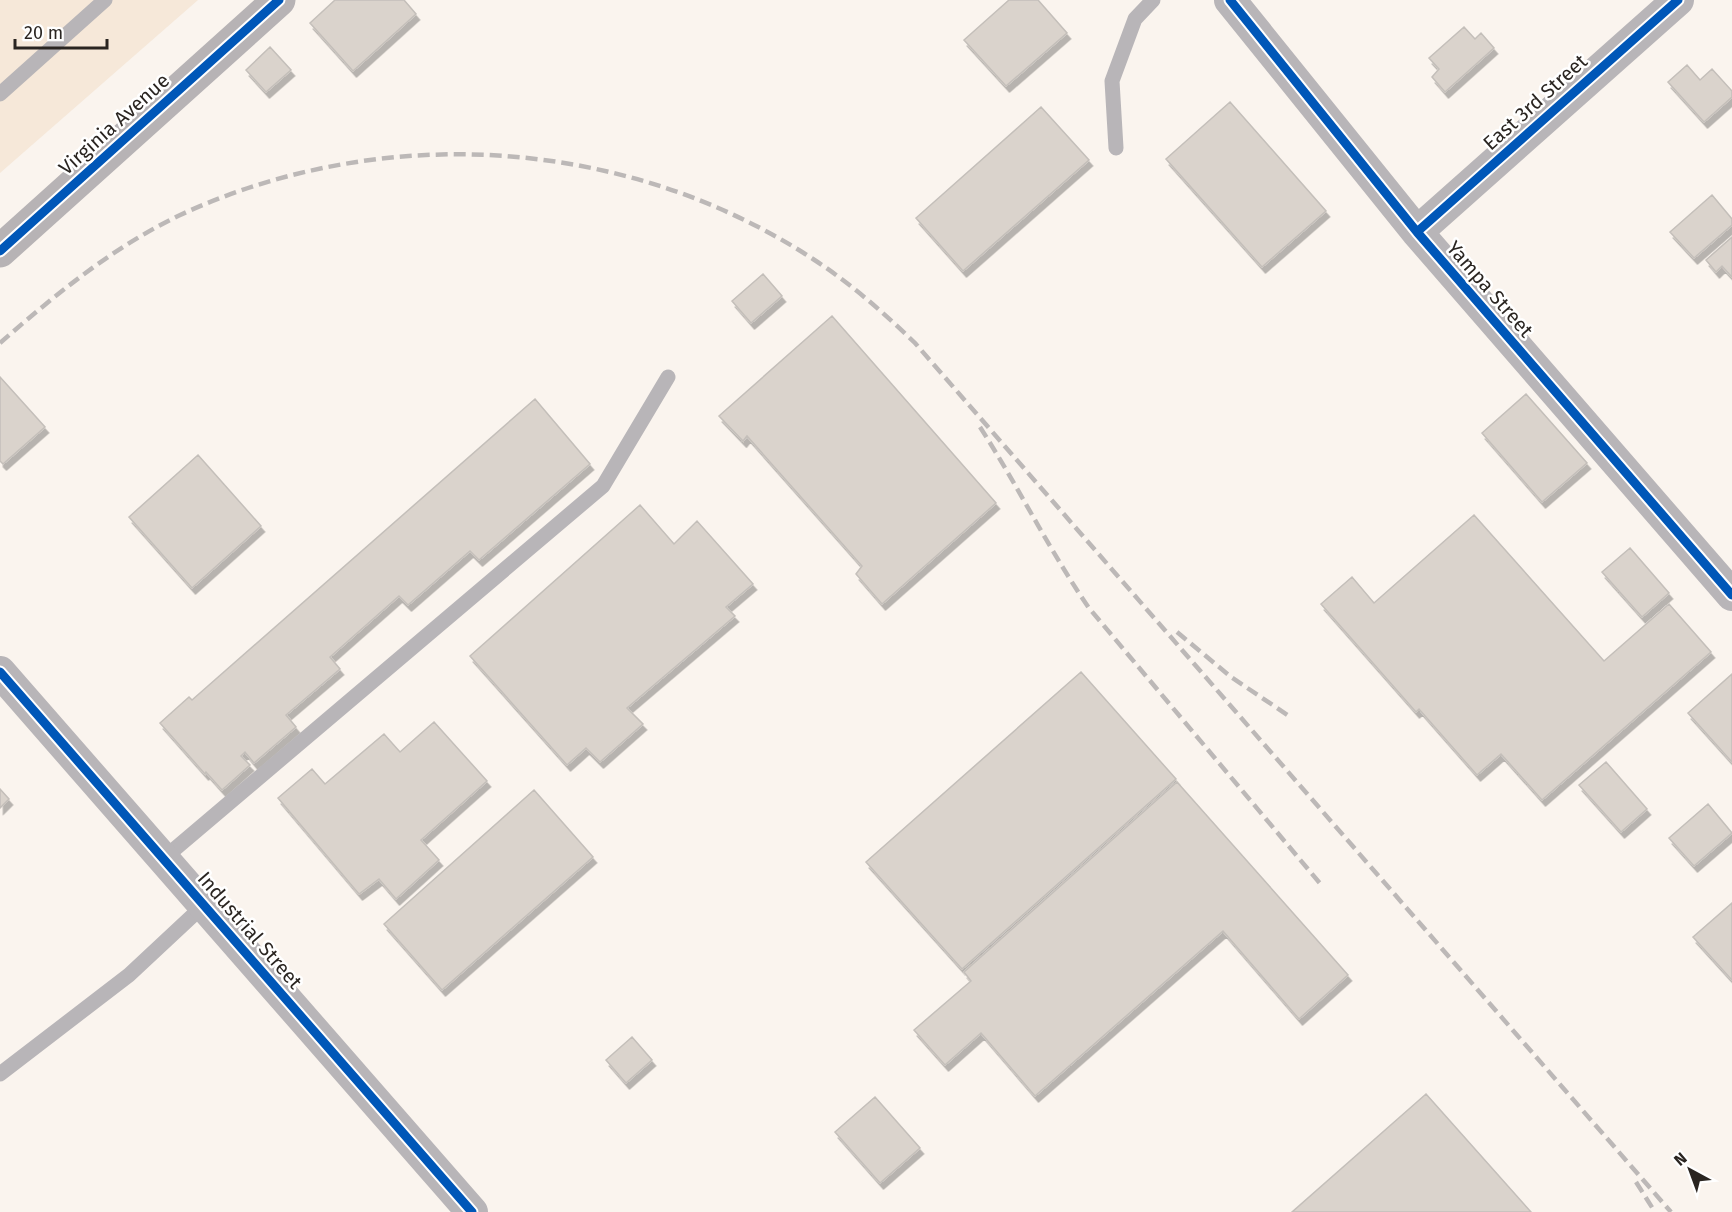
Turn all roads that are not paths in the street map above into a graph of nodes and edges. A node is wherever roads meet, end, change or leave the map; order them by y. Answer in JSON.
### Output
{"nodes":[{"id":1,"x":105,"y":0,"type":"edge"},
{"id":2,"x":279,"y":0,"type":"edge"},
{"id":3,"x":1153,"y":0,"type":"edge"},
{"id":4,"x":1230,"y":0,"type":"edge"},
{"id":5,"x":1678,"y":0,"type":"edge"},
{"id":6,"x":0,"y":94,"type":"edge"},
{"id":7,"x":1116,"y":148,"type":"dead end"},
{"id":8,"x":1417,"y":232,"type":"junction"},
{"id":9,"x":0,"y":251,"type":"edge"},
{"id":10,"x":668,"y":377,"type":"dead end"},
{"id":11,"x":1732,"y":595,"type":"edge"},
{"id":12,"x":0,"y":672,"type":"edge"},
{"id":13,"x":163,"y":859,"type":"junction"},
{"id":14,"x":204,"y":905,"type":"junction"},
{"id":15,"x":0,"y":1074,"type":"edge"},
{"id":16,"x":472,"y":1212,"type":"edge"}],
"edges":[{"from":1,"to":6,"type":"lane"},
{"from":2,"to":9,"type":"street","name":"Virginia Avenue"},
{"from":3,"to":7,"type":"lane"},
{"from":4,"to":8,"type":"street","name":"Yampa Street"},
{"from":5,"to":8,"type":"street","name":"East 3rd Street"},
{"from":8,"to":11,"type":"street","name":"Yampa Street"},
{"from":10,"to":13,"type":"lane"},
{"from":12,"to":13,"type":"street","name":"Industrial Street"},
{"from":13,"to":14,"type":"street","name":"Industrial Street"},
{"from":14,"to":15,"type":"lane"},
{"from":14,"to":16,"type":"street","name":"Industrial Street"}]}
